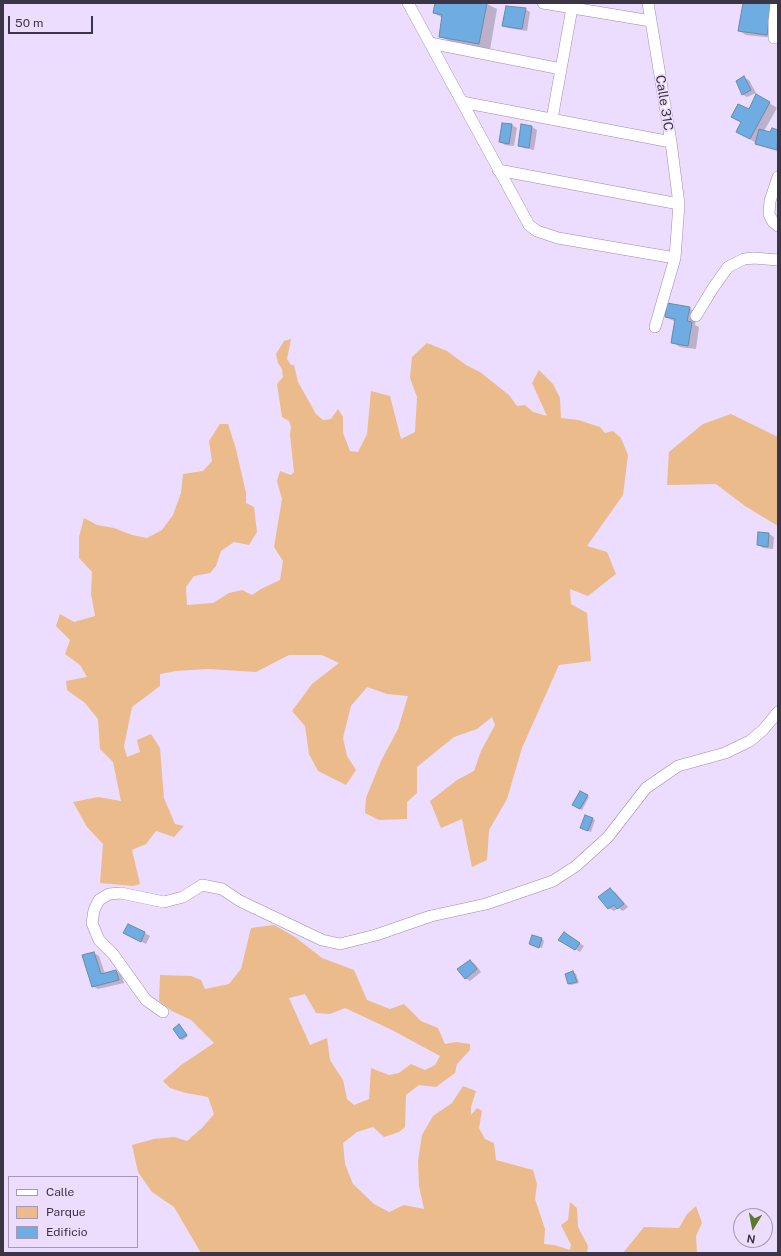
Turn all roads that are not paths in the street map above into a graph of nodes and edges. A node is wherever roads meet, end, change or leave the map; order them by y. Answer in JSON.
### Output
{"nodes":[{"id":1,"x":408,"y":3,"type":"edge"},
{"id":2,"x":543,"y":3,"type":"edge"},
{"id":3,"x":648,"y":3,"type":"edge"},
{"id":4,"x":776,"y":3,"type":"edge"},
{"id":5,"x":572,"y":8,"type":"junction"},
{"id":6,"x":651,"y":21,"type":"junction"},
{"id":7,"x":774,"y":38,"type":"dead end"},
{"id":8,"x":430,"y":43,"type":"junction"},
{"id":9,"x":561,"y":69,"type":"junction"},
{"id":10,"x":462,"y":102,"type":"junction"},
{"id":11,"x":552,"y":119,"type":"junction"},
{"id":12,"x":671,"y":142,"type":"junction"},
{"id":13,"x":498,"y":170,"type":"junction"},
{"id":14,"x":778,"y":177,"type":"edge"},
{"id":15,"x":679,"y":204,"type":"junction"},
{"id":16,"x":778,"y":226,"type":"edge"},
{"id":17,"x":675,"y":258,"type":"junction"},
{"id":18,"x":778,"y":260,"type":"edge"},
{"id":19,"x":696,"y":316,"type":"dead end"},
{"id":20,"x":655,"y":327,"type":"dead end"},
{"id":21,"x":778,"y":712,"type":"edge"},
{"id":22,"x":163,"y":1012,"type":"dead end"}],
"edges":[{"from":1,"to":8,"type":"street"},
{"from":2,"to":5,"type":"street"},
{"from":3,"to":6,"type":"street","name":"Calle 31C"},
{"from":4,"to":7,"type":"street"},
{"from":5,"to":6,"type":"street"},
{"from":5,"to":9,"type":"street"},
{"from":6,"to":12,"type":"street","name":"Calle 31C"},
{"from":8,"to":9,"type":"street"},
{"from":8,"to":10,"type":"street"},
{"from":9,"to":11,"type":"street"},
{"from":10,"to":11,"type":"street"},
{"from":10,"to":13,"type":"street"},
{"from":11,"to":12,"type":"street"},
{"from":12,"to":15,"type":"street","name":"Calle 31C"},
{"from":13,"to":15,"type":"street"},
{"from":13,"to":17,"type":"street"},
{"from":14,"to":16,"type":"street"},
{"from":15,"to":17,"type":"street","name":"Calle 31C"},
{"from":17,"to":20,"type":"street","name":"Calle 31C"},
{"from":18,"to":19,"type":"street"},
{"from":21,"to":22,"type":"street"}]}
